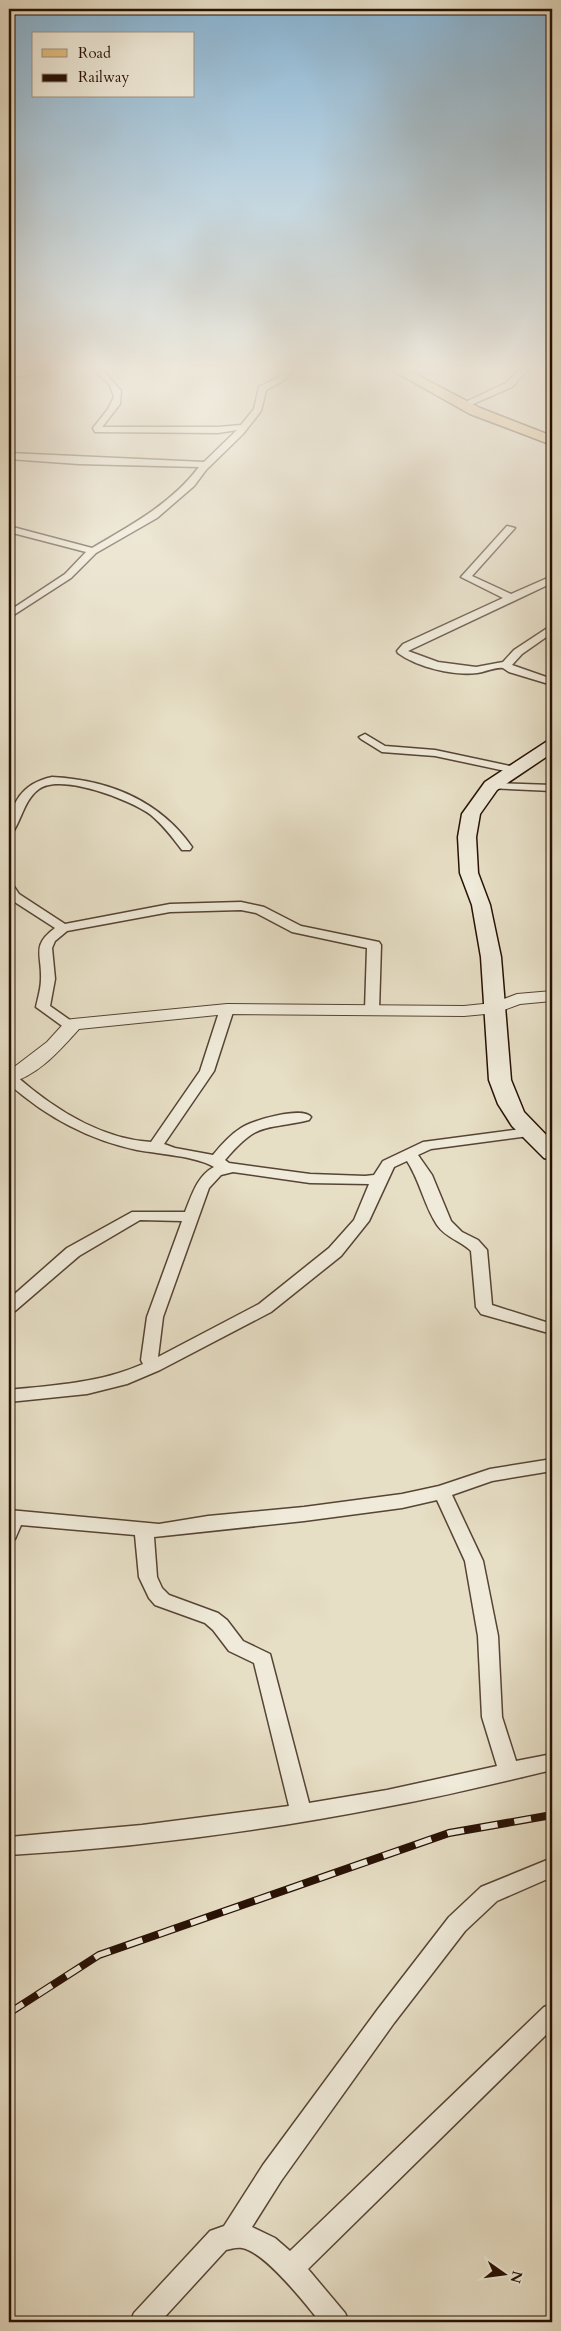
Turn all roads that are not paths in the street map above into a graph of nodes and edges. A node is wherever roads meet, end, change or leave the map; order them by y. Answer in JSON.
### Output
{"nodes":[{"id":1,"x":196,"y":477,"type":"edge"},
{"id":2,"x":510,"y":528,"type":"dead end"},
{"id":3,"x":9,"y":529,"type":"edge"},
{"id":4,"x":94,"y":551,"type":"junction"},
{"id":5,"x":552,"y":579,"type":"edge"},
{"id":6,"x":492,"y":589,"type":"junction"},
{"id":7,"x":522,"y":593,"type":"junction"},
{"id":8,"x":511,"y":598,"type":"junction"},
{"id":9,"x":9,"y":615,"type":"edge"},
{"id":10,"x":552,"y":628,"type":"edge"},
{"id":11,"x":506,"y":665,"type":"junction"},
{"id":12,"x":552,"y":682,"type":"edge"},
{"id":13,"x":364,"y":737,"type":"dead end"},
{"id":14,"x":552,"y":746,"type":"edge"},
{"id":15,"x":515,"y":770,"type":"junction"},
{"id":16,"x":491,"y":786,"type":"junction"},
{"id":17,"x":552,"y":788,"type":"edge"},
{"id":18,"x":9,"y":829,"type":"edge"},
{"id":19,"x":186,"y":847,"type":"dead end"},
{"id":20,"x":9,"y":888,"type":"edge"},
{"id":21,"x":62,"y":928,"type":"junction"},
{"id":22,"x":552,"y":996,"type":"edge"},
{"id":23,"x":496,"y":1008,"type":"junction"},
{"id":24,"x":227,"y":1010,"type":"junction"},
{"id":25,"x":372,"y":1010,"type":"junction"},
{"id":26,"x":70,"y":1025,"type":"junction"},
{"id":27,"x":9,"y":1077,"type":"edge"},
{"id":28,"x":304,"y":1117,"type":"dead end"},
{"id":29,"x":529,"y":1132,"type":"junction"},
{"id":30,"x":158,"y":1147,"type":"junction"},
{"id":31,"x":409,"y":1153,"type":"junction"},
{"id":32,"x":552,"y":1153,"type":"edge"},
{"id":33,"x":220,"y":1165,"type":"junction"},
{"id":34,"x":380,"y":1179,"type":"junction"},
{"id":35,"x":191,"y":1217,"type":"junction"},
{"id":36,"x":9,"y":1307,"type":"edge"},
{"id":37,"x":552,"y":1329,"type":"edge"},
{"id":38,"x":154,"y":1366,"type":"junction"},
{"id":39,"x":9,"y":1396,"type":"edge"},
{"id":40,"x":552,"y":1465,"type":"edge"},
{"id":41,"x":442,"y":1492,"type":"junction"},
{"id":42,"x":11,"y":1523,"type":"edge"},
{"id":43,"x":144,"y":1530,"type":"junction"},
{"id":44,"x":552,"y":1762,"type":"edge"},
{"id":45,"x":510,"y":1771,"type":"junction"},
{"id":46,"x":302,"y":1813,"type":"junction"},
{"id":47,"x":9,"y":1846,"type":"edge"},
{"id":48,"x":552,"y":1867,"type":"edge"},
{"id":49,"x":552,"y":2014,"type":"edge"},
{"id":50,"x":232,"y":2236,"type":"junction"},
{"id":51,"x":290,"y":2269,"type":"junction"},
{"id":52,"x":143,"y":2322,"type":"edge"},
{"id":53,"x":336,"y":2322,"type":"edge"}],
"edges":[{"from":1,"to":4,"type":"street"},
{"from":2,"to":6,"type":"street"},
{"from":3,"to":4,"type":"street"},
{"from":4,"to":9,"type":"street"},
{"from":5,"to":7,"type":"street"},
{"from":6,"to":7,"type":"street"},
{"from":6,"to":8,"type":"street"},
{"from":7,"to":8,"type":"street"},
{"from":8,"to":11,"type":"street"},
{"from":10,"to":11,"type":"street"},
{"from":11,"to":12,"type":"street"},
{"from":13,"to":15,"type":"street"},
{"from":14,"to":15,"type":"main road"},
{"from":15,"to":16,"type":"main road"},
{"from":16,"to":17,"type":"street"},
{"from":16,"to":23,"type":"main road"},
{"from":18,"to":19,"type":"street"},
{"from":20,"to":21,"type":"street"},
{"from":21,"to":25,"type":"street"},
{"from":21,"to":26,"type":"street"},
{"from":22,"to":23,"type":"street"},
{"from":23,"to":25,"type":"street"},
{"from":23,"to":29,"type":"main road"},
{"from":24,"to":25,"type":"street"},
{"from":24,"to":26,"type":"street"},
{"from":24,"to":30,"type":"street"},
{"from":26,"to":27,"type":"street"},
{"from":27,"to":30,"type":"street"},
{"from":28,"to":33,"type":"street"},
{"from":29,"to":31,"type":"street"},
{"from":29,"to":32,"type":"main road"},
{"from":30,"to":33,"type":"street"},
{"from":31,"to":34,"type":"street"},
{"from":31,"to":37,"type":"street"},
{"from":33,"to":34,"type":"street"},
{"from":33,"to":35,"type":"street"},
{"from":34,"to":38,"type":"street"},
{"from":35,"to":36,"type":"street"},
{"from":35,"to":38,"type":"street"},
{"from":38,"to":39,"type":"street"},
{"from":40,"to":41,"type":"street"},
{"from":41,"to":43,"type":"street"},
{"from":41,"to":45,"type":"street"},
{"from":42,"to":43,"type":"street"},
{"from":43,"to":46,"type":"street"},
{"from":44,"to":45,"type":"street"},
{"from":45,"to":46,"type":"street"},
{"from":46,"to":47,"type":"street"},
{"from":48,"to":50,"type":"street"},
{"from":49,"to":51,"type":"street"},
{"from":50,"to":51,"type":"street"},
{"from":50,"to":52,"type":"street"},
{"from":51,"to":53,"type":"street"}]}
